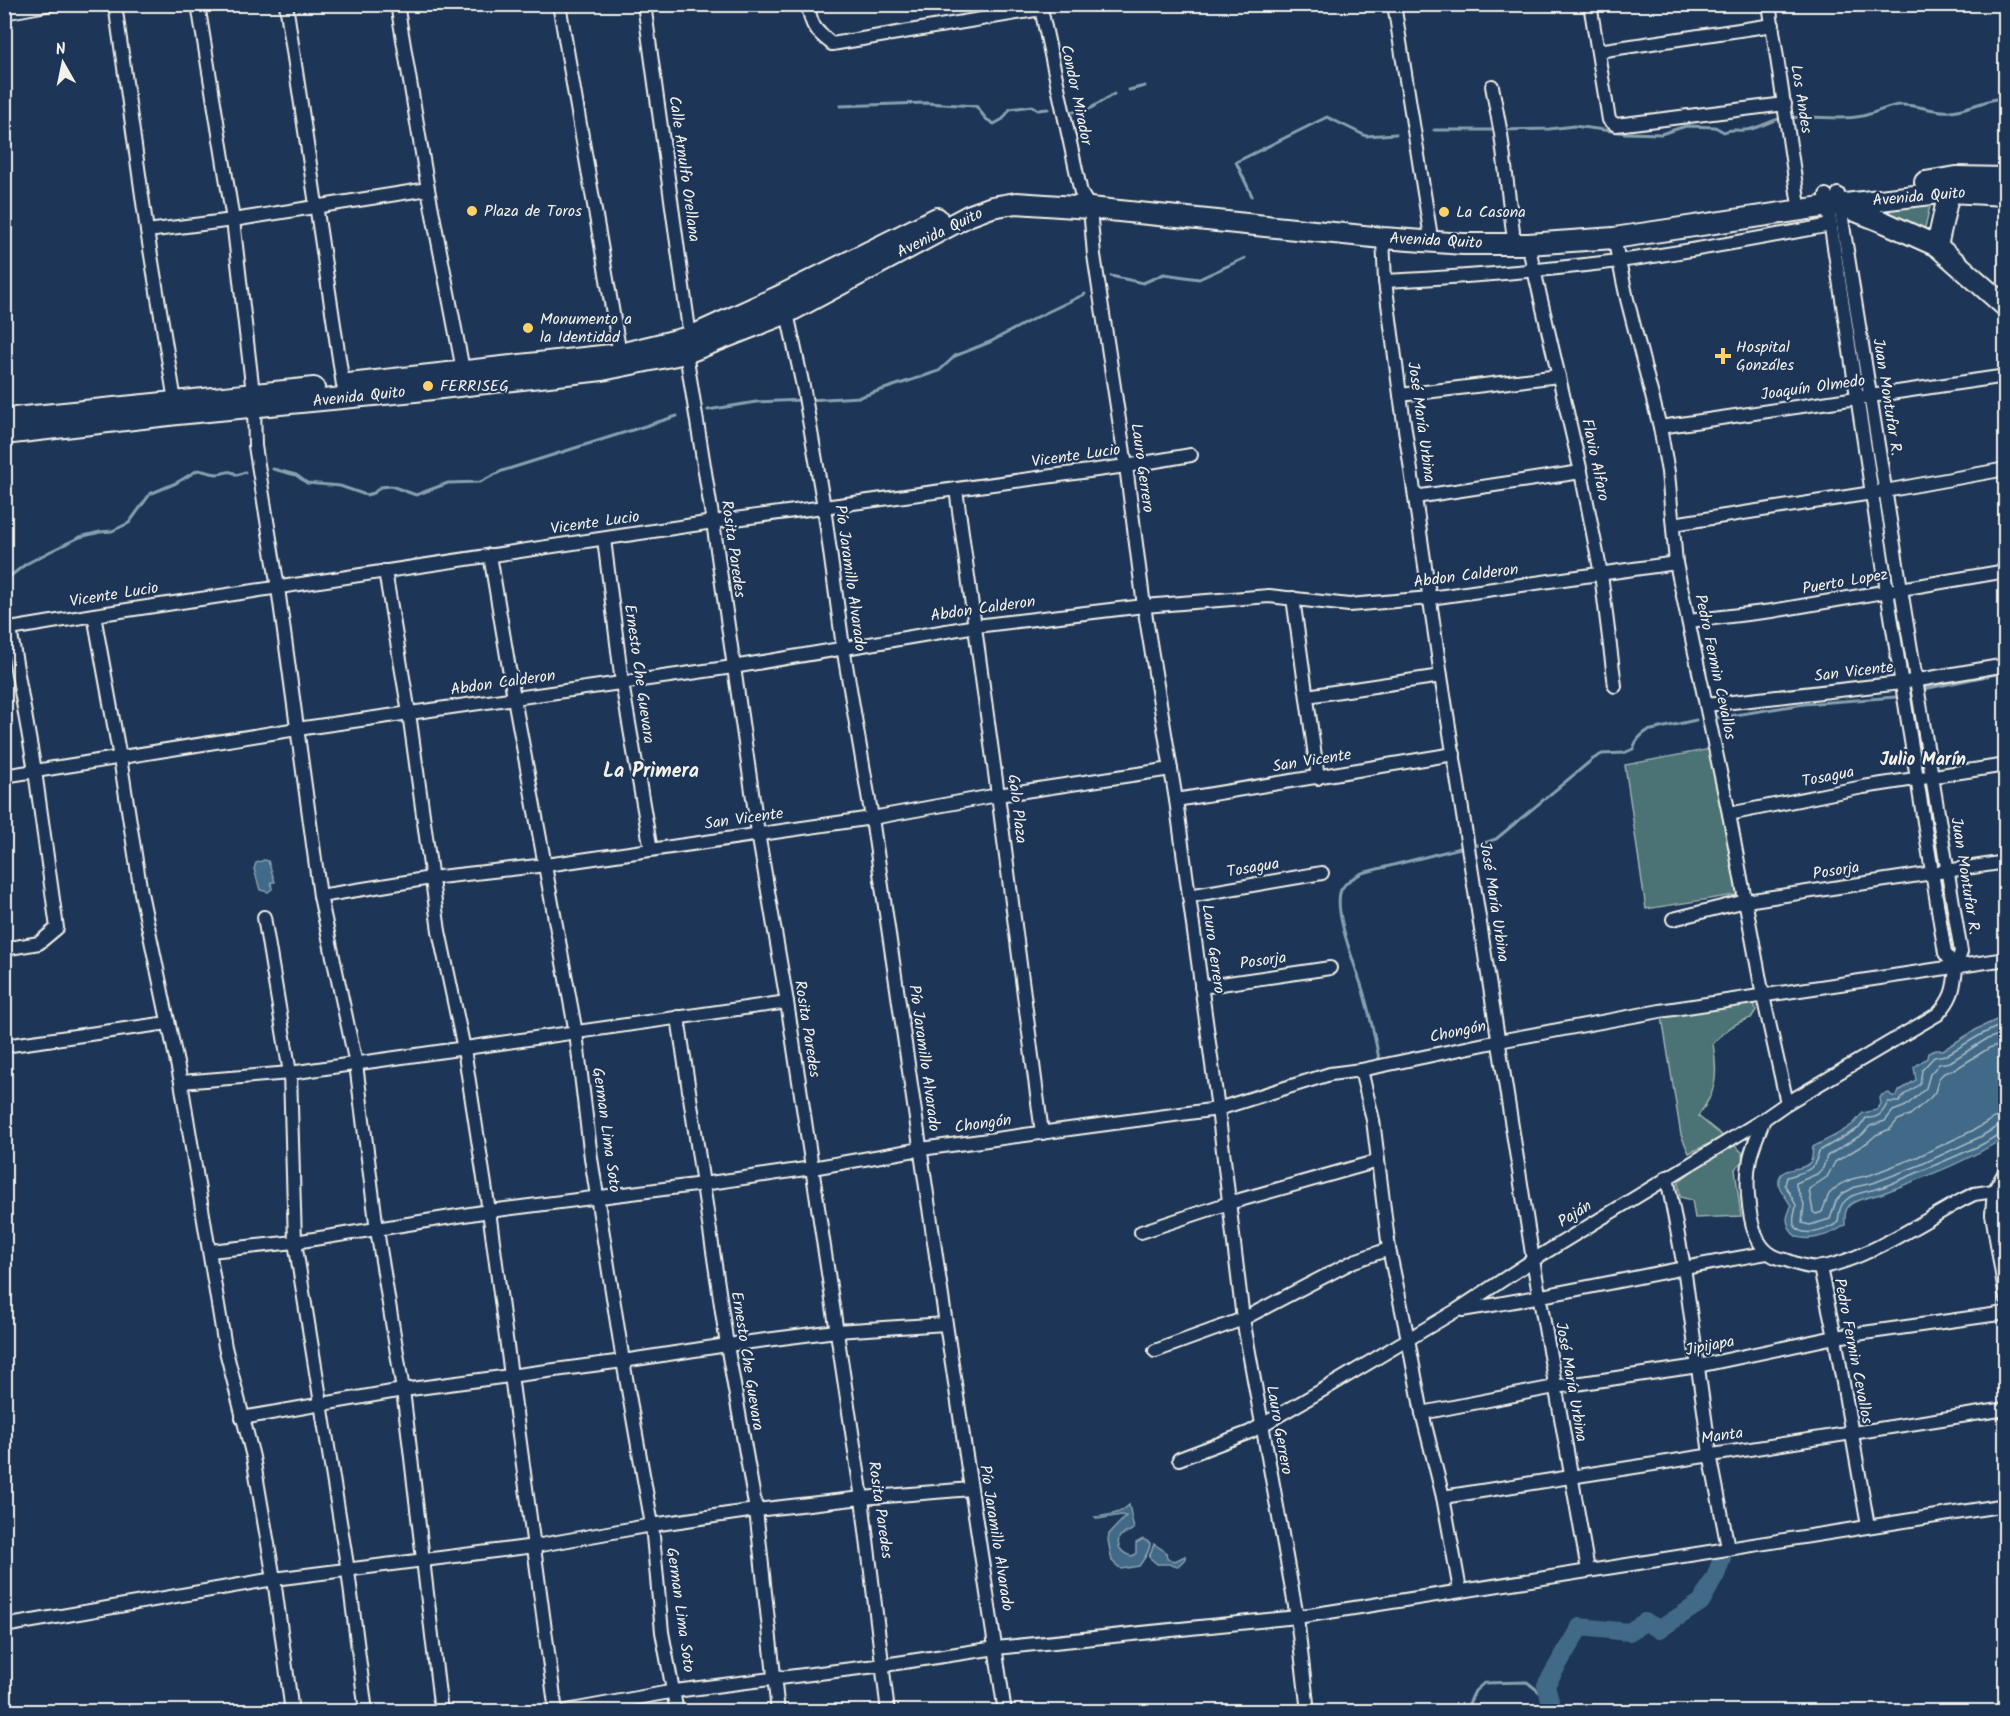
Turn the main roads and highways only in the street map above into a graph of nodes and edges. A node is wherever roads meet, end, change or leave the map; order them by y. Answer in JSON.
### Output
{"nodes":[{"id":1,"x":2006,"y":178,"type":"edge"},
{"id":2,"x":1952,"y":185,"type":"junction"},
{"id":3,"x":2006,"y":195,"type":"edge"},
{"id":4,"x":1085,"y":201,"type":"junction"},
{"id":5,"x":1833,"y":205,"type":"junction"},
{"id":6,"x":1521,"y":238,"type":"junction"},
{"id":7,"x":1937,"y":246,"type":"junction"},
{"id":8,"x":2006,"y":307,"type":"edge"},
{"id":9,"x":688,"y":345,"type":"junction"},
{"id":10,"x":254,"y":400,"type":"junction"},
{"id":11,"x":4,"y":419,"type":"edge"},
{"id":12,"x":4,"y":434,"type":"edge"}],
"edges":[{"from":1,"to":2,"type":"highway","name":"Avenida Quito"},
{"from":2,"to":3,"type":"highway","name":"Avenida Quito"},
{"from":2,"to":5,"type":"highway","name":"Avenida Quito"},
{"from":2,"to":7,"type":"highway"},
{"from":4,"to":6,"type":"highway","name":"Avenida Quito"},
{"from":4,"to":6,"type":"highway","name":"Avenida Quito"},
{"from":4,"to":9,"type":"highway","name":"Avenida Quito"},
{"from":4,"to":9,"type":"highway","name":"Avenida Quito"},
{"from":5,"to":6,"type":"highway","name":"Avenida Quito"},
{"from":5,"to":6,"type":"highway","name":"Avenida Quito"},
{"from":5,"to":7,"type":"highway"},
{"from":7,"to":8,"type":"highway"},
{"from":9,"to":10,"type":"highway","name":"Avenida Quito"},
{"from":9,"to":10,"type":"highway","name":"Avenida Quito"},
{"from":10,"to":11,"type":"highway","name":"Avenida Quito"},
{"from":10,"to":12,"type":"highway","name":"Avenida Quito"}]}
